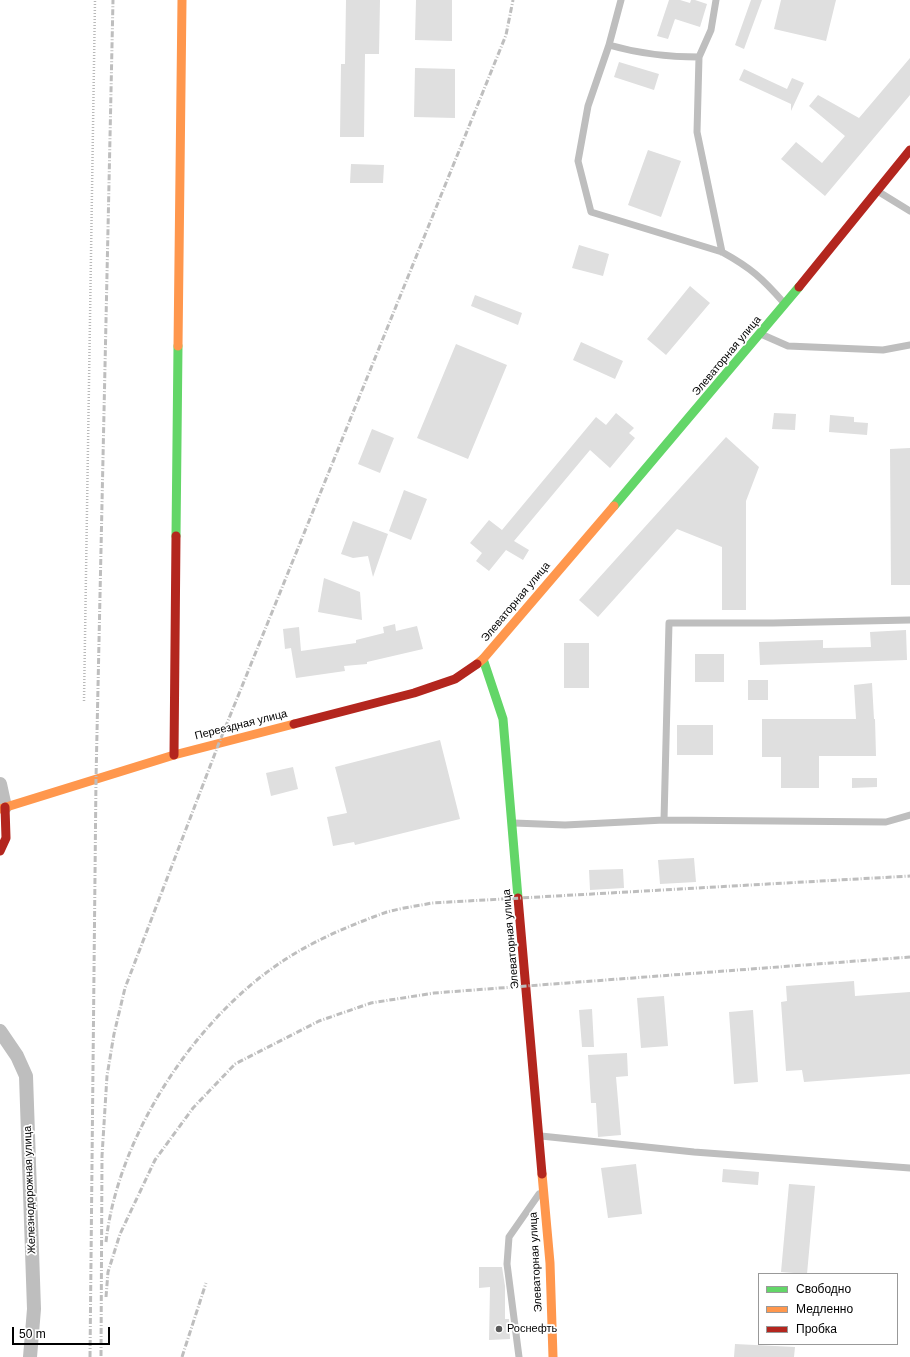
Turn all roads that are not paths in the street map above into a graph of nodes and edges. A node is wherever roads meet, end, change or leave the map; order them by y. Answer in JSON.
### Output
{"nodes":[{"id":1,"x":182,"y":0,"type":"edge"},
{"id":2,"x":621,"y":0,"type":"edge"},
{"id":3,"x":716,"y":0,"type":"edge"},
{"id":4,"x":609,"y":45,"type":"junction"},
{"id":5,"x":699,"y":57,"type":"junction"},
{"id":6,"x":910,"y":150,"type":"edge"},
{"id":7,"x":877,"y":191,"type":"junction"},
{"id":8,"x":910,"y":211,"type":"edge"},
{"id":9,"x":722,"y":252,"type":"junction"},
{"id":10,"x":785,"y":305,"type":"junction"},
{"id":11,"x":761,"y":334,"type":"junction"},
{"id":12,"x":910,"y":345,"type":"edge"},
{"id":13,"x":910,"y":620,"type":"edge"},
{"id":14,"x":483,"y":659,"type":"junction"},
{"id":15,"x":174,"y":755,"type":"junction"},
{"id":16,"x":0,"y":784,"type":"edge"},
{"id":17,"x":2,"y":808,"type":"edge"},
{"id":18,"x":910,"y":815,"type":"edge"},
{"id":19,"x":664,"y":820,"type":"junction"},
{"id":20,"x":512,"y":823,"type":"junction"},
{"id":21,"x":0,"y":851,"type":"edge"},
{"id":22,"x":0,"y":1031,"type":"edge"},
{"id":23,"x":539,"y":1136,"type":"junction"},
{"id":24,"x":910,"y":1168,"type":"edge"},
{"id":25,"x":544,"y":1187,"type":"junction"},
{"id":26,"x":30,"y":1357,"type":"edge"},
{"id":27,"x":519,"y":1357,"type":"edge"},
{"id":28,"x":553,"y":1357,"type":"edge"}],
"edges":[{"from":1,"to":15,"type":"main road"},
{"from":2,"to":4,"type":"lane"},
{"from":3,"to":5,"type":"lane"},
{"from":4,"to":5,"type":"lane"},
{"from":4,"to":9,"type":"lane"},
{"from":5,"to":9,"type":"lane"},
{"from":6,"to":7,"type":"main road","name":"Элеваторная улица"},
{"from":7,"to":8,"type":"lane"},
{"from":7,"to":10,"type":"main road","name":"Элеваторная улица"},
{"from":9,"to":10,"type":"lane"},
{"from":10,"to":11,"type":"main road","name":"Элеваторная улица"},
{"from":11,"to":12,"type":"lane"},
{"from":11,"to":14,"type":"main road","name":"Элеваторная улица"},
{"from":13,"to":19,"type":"lane"},
{"from":14,"to":15,"type":"main road","name":"Переездная улица"},
{"from":14,"to":20,"type":"main road","name":"Элеваторная улица"},
{"from":15,"to":17,"type":"main road","name":"Переездная улица"},
{"from":16,"to":17,"type":"street"},
{"from":17,"to":21,"type":"main road"},
{"from":18,"to":19,"type":"lane"},
{"from":19,"to":20,"type":"lane"},
{"from":20,"to":23,"type":"main road","name":"Элеваторная улица"},
{"from":22,"to":26,"type":"street","name":"Железнодорожная улица"},
{"from":23,"to":24,"type":"lane"},
{"from":23,"to":25,"type":"main road","name":"Элеваторная улица"},
{"from":25,"to":27,"type":"lane"},
{"from":25,"to":28,"type":"main road","name":"Элеваторная улица"}]}
